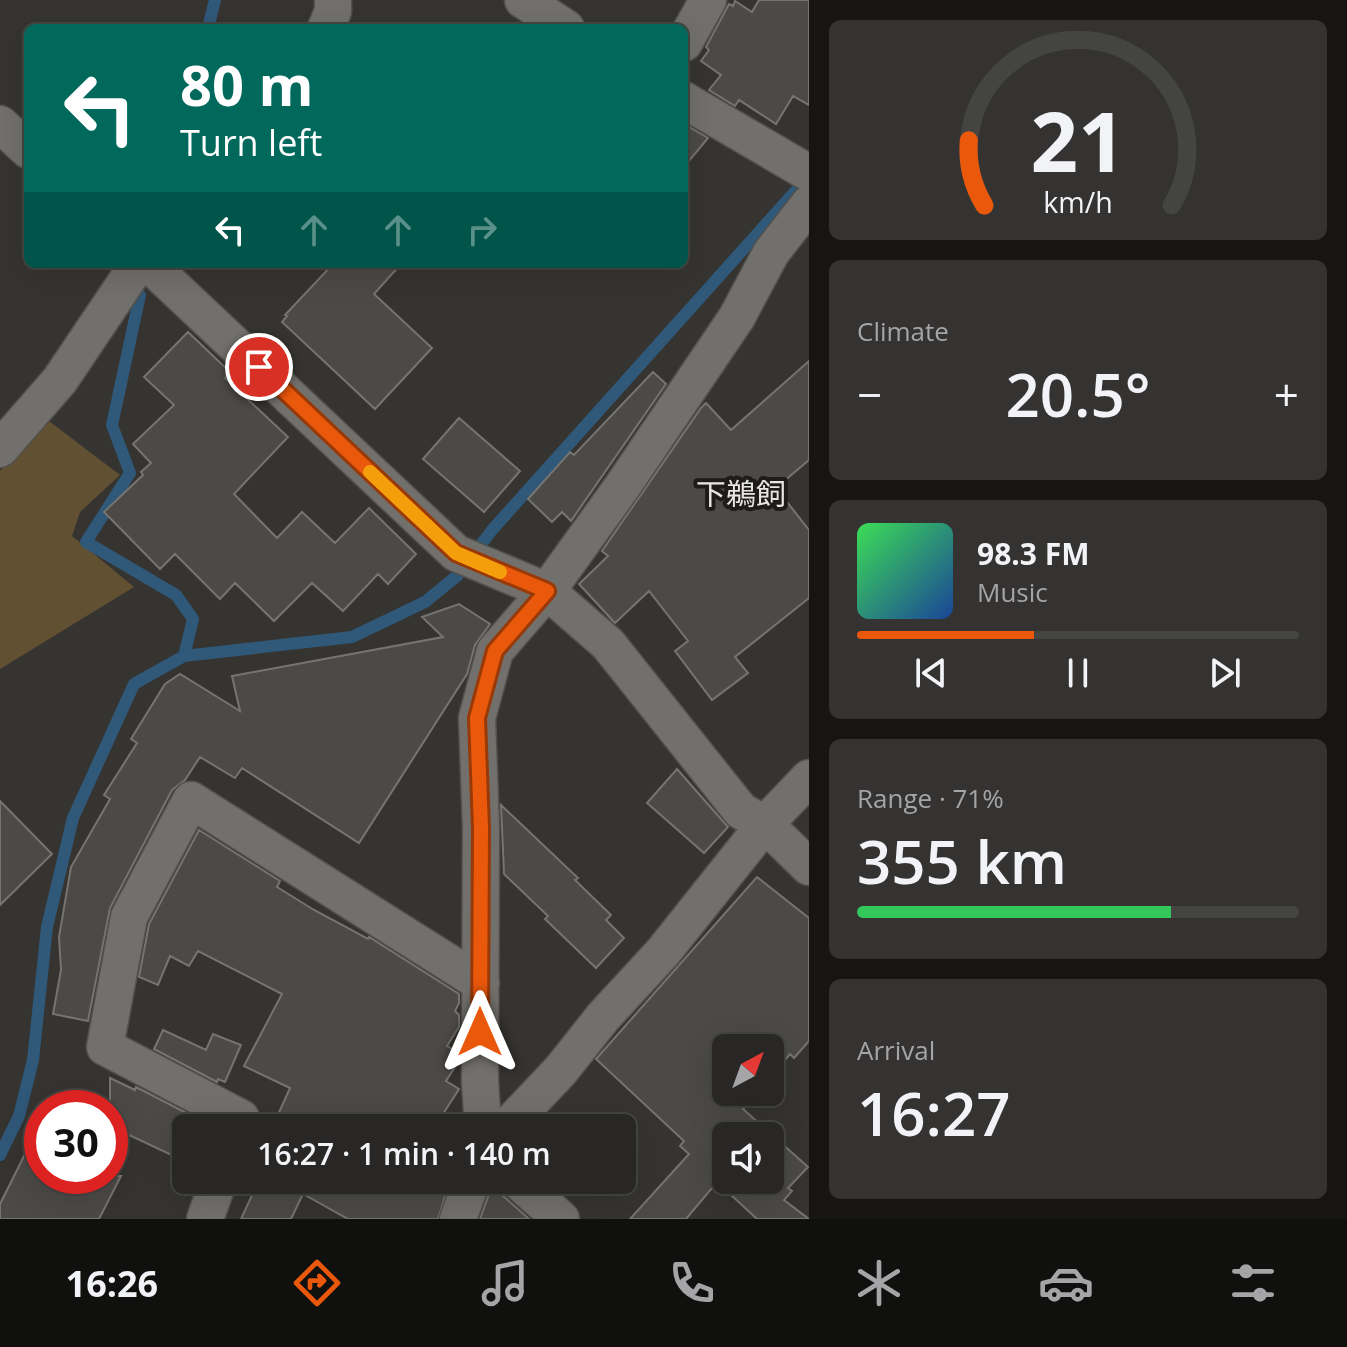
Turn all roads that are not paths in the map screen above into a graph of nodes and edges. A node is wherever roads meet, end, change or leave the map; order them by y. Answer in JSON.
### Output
{"nodes":[{"id":1,"x":333,"y":0,"type":"edge"},
{"id":2,"x":523,"y":0,"type":"edge"},
{"id":3,"x":680,"y":0,"type":"edge"},
{"id":4,"x":708,"y":0,"type":"edge"},
{"id":5,"x":570,"y":18,"type":"edge"},
{"id":6,"x":328,"y":24,"type":"edge"},
{"id":7,"x":666,"y":24,"type":"edge"},
{"id":8,"x":688,"y":36,"type":"edge"},
{"id":9,"x":688,"y":102,"type":"edge"},
{"id":10,"x":0,"y":124,"type":"edge"},
{"id":11,"x":24,"y":146,"type":"edge"},
{"id":12,"x":809,"y":173,"type":"edge"},
{"id":13,"x":809,"y":204,"type":"edge"},
{"id":14,"x":135,"y":268,"type":"edge"},
{"id":15,"x":153,"y":268,"type":"edge"},
{"id":16,"x":0,"y":449,"type":"edge"},
{"id":17,"x":547,"y":591,"type":"junction"},
{"id":18,"x":809,"y":778,"type":"edge"},
{"id":19,"x":765,"y":824,"type":"junction"},
{"id":20,"x":809,"y":867,"type":"edge"},
{"id":21,"x":481,"y":983,"type":"junction"},
{"id":22,"x":233,"y":1114,"type":"edge"},
{"id":23,"x":483,"y":1114,"type":"edge"},
{"id":24,"x":519,"y":1114,"type":"edge"},
{"id":25,"x":214,"y":1194,"type":"edge"},
{"id":26,"x":467,"y":1194,"type":"edge"},
{"id":27,"x":533,"y":1194,"type":"edge"},
{"id":28,"x":205,"y":1219,"type":"edge"},
{"id":29,"x":458,"y":1219,"type":"edge"},
{"id":30,"x":561,"y":1219,"type":"edge"}],
"edges":[{"from":1,"to":6,"type":"street"},
{"from":2,"to":5,"type":"street"},
{"from":3,"to":7,"type":"street"},
{"from":4,"to":8,"type":"street"},
{"from":9,"to":12,"type":"street"},
{"from":10,"to":11,"type":"street"},
{"from":13,"to":17,"type":"street"},
{"from":14,"to":16,"type":"street"},
{"from":15,"to":17,"type":"street"},
{"from":17,"to":19,"type":"street"},
{"from":17,"to":21,"type":"street"},
{"from":18,"to":19,"type":"street"},
{"from":19,"to":20,"type":"street"},
{"from":19,"to":24,"type":"street"},
{"from":21,"to":22,"type":"street"},
{"from":21,"to":23,"type":"street"},
{"from":25,"to":28,"type":"street"},
{"from":26,"to":29,"type":"street"},
{"from":27,"to":30,"type":"street"}]}
